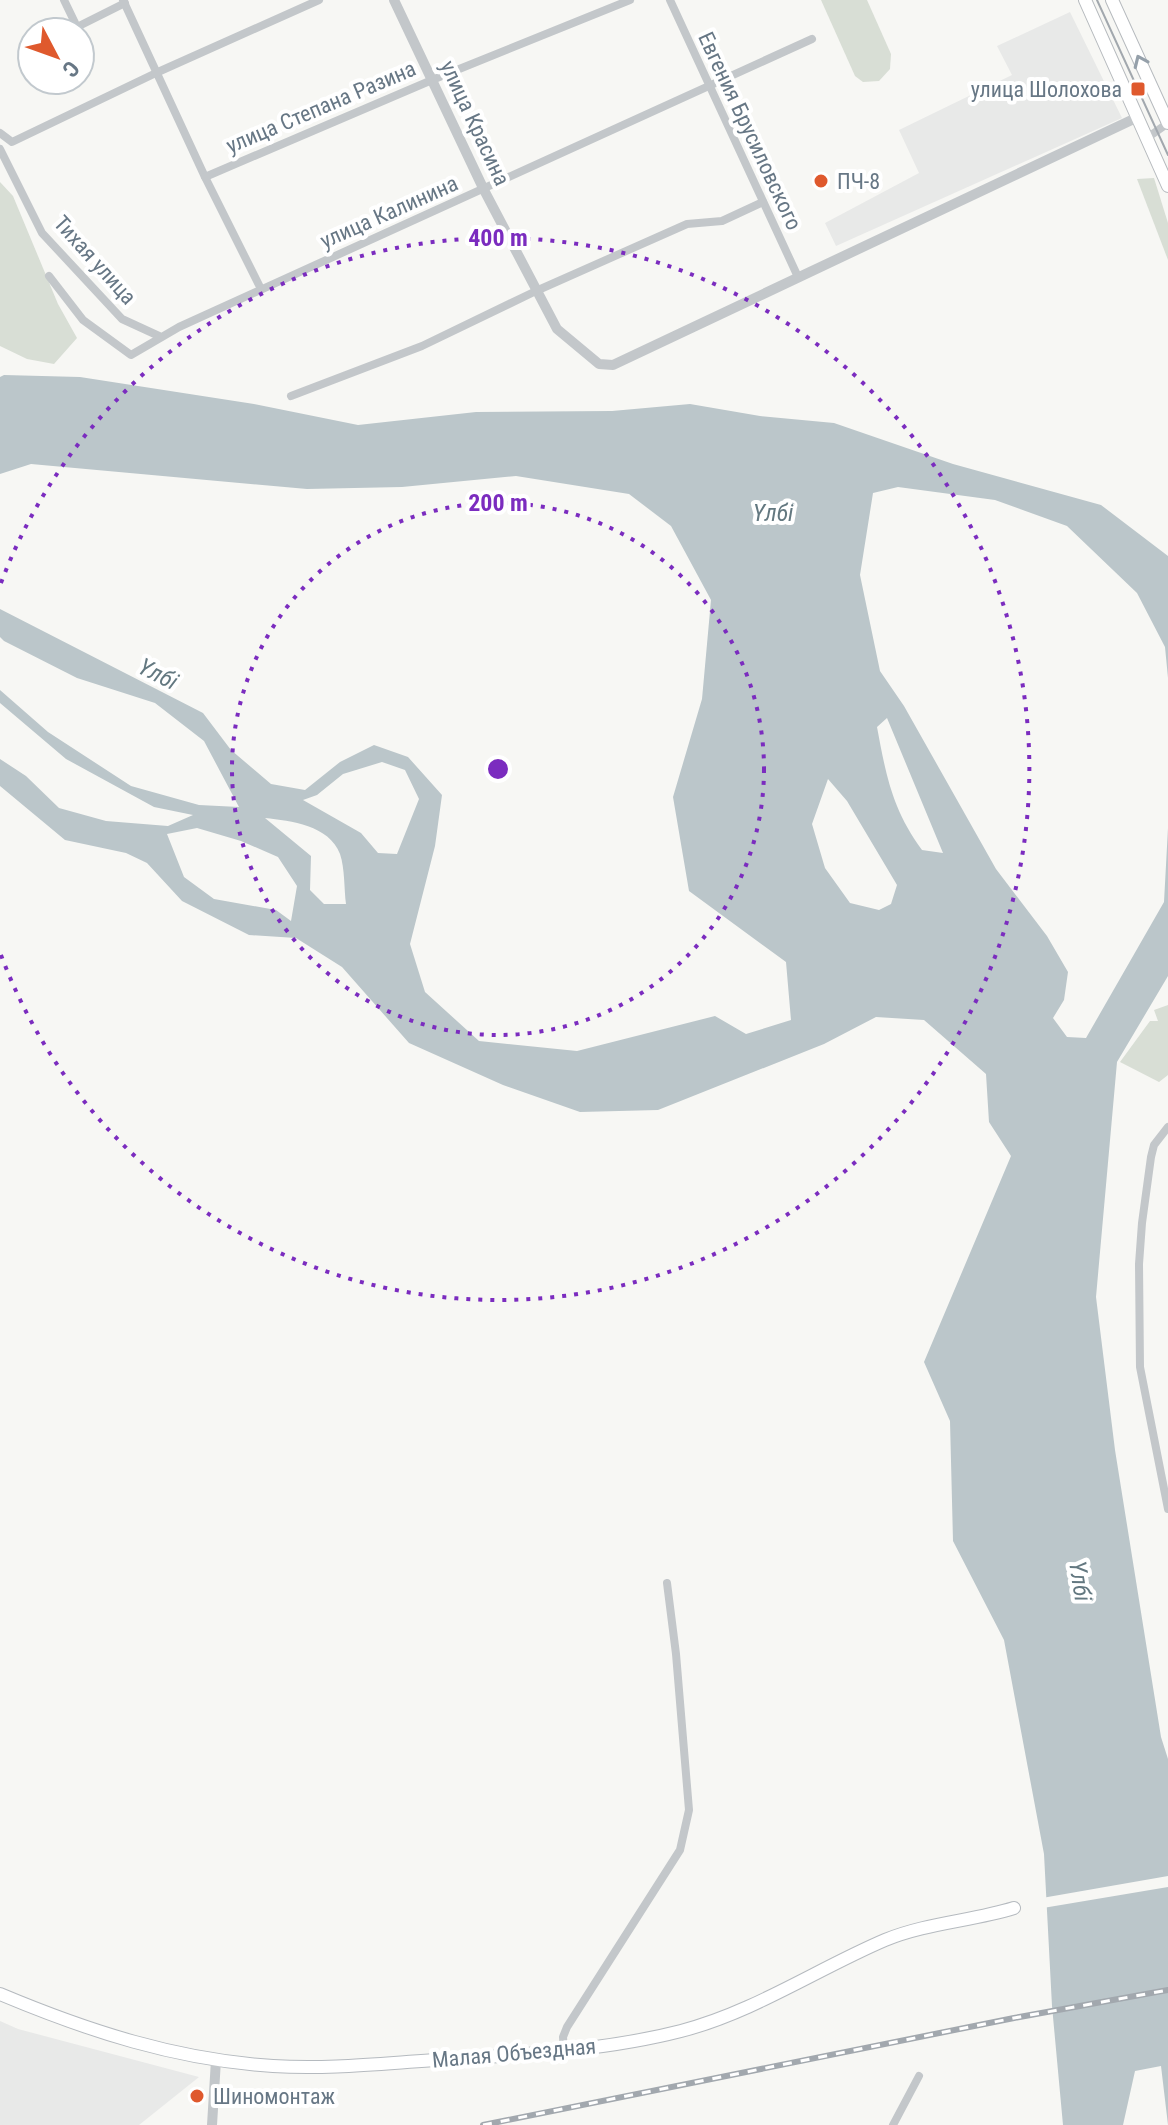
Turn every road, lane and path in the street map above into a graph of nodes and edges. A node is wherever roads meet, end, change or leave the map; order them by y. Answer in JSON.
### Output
{"nodes":[{"id":1,"x":64,"y":0,"type":"edge"},
{"id":2,"x":319,"y":0,"type":"edge"},
{"id":3,"x":394,"y":0,"type":"edge"},
{"id":4,"x":630,"y":0,"type":"edge"},
{"id":5,"x":670,"y":0,"type":"edge"},
{"id":6,"x":1085,"y":0,"type":"edge"},
{"id":7,"x":1112,"y":0,"type":"edge"},
{"id":8,"x":124,"y":1,"type":"edge"},
{"id":9,"x":812,"y":39,"type":"dead end"},
{"id":10,"x":158,"y":72,"type":"junction"},
{"id":11,"x":432,"y":80,"type":"junction"},
{"id":12,"x":711,"y":87,"type":"junction"},
{"id":13,"x":1138,"y":117,"type":"junction"},
{"id":14,"x":1168,"y":123,"type":"edge"},
{"id":15,"x":0,"y":133,"type":"edge"},
{"id":16,"x":1147,"y":138,"type":"junction"},
{"id":17,"x":0,"y":149,"type":"edge"},
{"id":18,"x":205,"y":177,"type":"junction"},
{"id":19,"x":1168,"y":186,"type":"edge"},
{"id":20,"x":484,"y":190,"type":"junction"},
{"id":21,"x":763,"y":202,"type":"junction"},
{"id":22,"x":49,"y":276,"type":"dead end"},
{"id":23,"x":798,"y":277,"type":"junction"},
{"id":24,"x":261,"y":289,"type":"junction"},
{"id":25,"x":536,"y":291,"type":"junction"},
{"id":26,"x":159,"y":336,"type":"junction"},
{"id":27,"x":291,"y":396,"type":"dead end"},
{"id":28,"x":1168,"y":1127,"type":"edge"},
{"id":29,"x":1168,"y":1509,"type":"edge"},
{"id":30,"x":667,"y":1583,"type":"dead end"},
{"id":31,"x":1014,"y":1908,"type":"dead end"},
{"id":32,"x":0,"y":1994,"type":"edge"},
{"id":33,"x":564,"y":2051,"type":"junction"},
{"id":34,"x":216,"y":2060,"type":"junction"},
{"id":35,"x":919,"y":2076,"type":"dead end"},
{"id":36,"x":212,"y":2125,"type":"edge"},
{"id":37,"x":893,"y":2125,"type":"edge"}],
"edges":[{"from":1,"to":8,"type":"street"},
{"from":2,"to":10,"type":"street"},
{"from":3,"to":11,"type":"street","name":"улица Красина"},
{"from":4,"to":11,"type":"street","name":"улица Степана Разина"},
{"from":5,"to":12,"type":"street","name":"Евгения Брусиловского"},
{"from":6,"to":13,"type":"main road"},
{"from":14,"to":7,"type":"main road","one_way":true},
{"from":8,"to":10,"type":"street"},
{"from":9,"to":12,"type":"street","name":"улица Калинина"},
{"from":10,"to":15,"type":"street"},
{"from":10,"to":18,"type":"street"},
{"from":11,"to":18,"type":"street","name":"улица Степана Разина"},
{"from":11,"to":20,"type":"street","name":"улица Красина"},
{"from":12,"to":20,"type":"street","name":"улица Калинина"},
{"from":12,"to":21,"type":"street","name":"Евгения Брусиловского"},
{"from":13,"to":16,"type":"main road"},
{"from":13,"to":23,"type":"street"},
{"from":14,"to":16,"type":"street"},
{"from":16,"to":19,"type":"main road"},
{"from":17,"to":26,"type":"street","name":"Тихая улица"},
{"from":18,"to":24,"type":"street"},
{"from":20,"to":24,"type":"street","name":"улица Калинина"},
{"from":20,"to":25,"type":"street","name":"улица Красина"},
{"from":21,"to":23,"type":"street","name":"Евгения Брусиловского"},
{"from":21,"to":25,"type":"street"},
{"from":22,"to":26,"type":"street","name":"улица Калинина"},
{"from":23,"to":25,"type":"street","name":"улица Красина"},
{"from":24,"to":26,"type":"street","name":"улица Калинина"},
{"from":25,"to":27,"type":"street"},
{"from":28,"to":29,"type":"street"},
{"from":30,"to":33,"type":"street"},
{"from":31,"to":33,"type":"main road","name":"Малая Объездная"},
{"from":32,"to":34,"type":"main road","name":"Малая Объездная"},
{"from":33,"to":34,"type":"main road","name":"Малая Объездная"},
{"from":34,"to":36,"type":"street"},
{"from":35,"to":37,"type":"street"}]}
